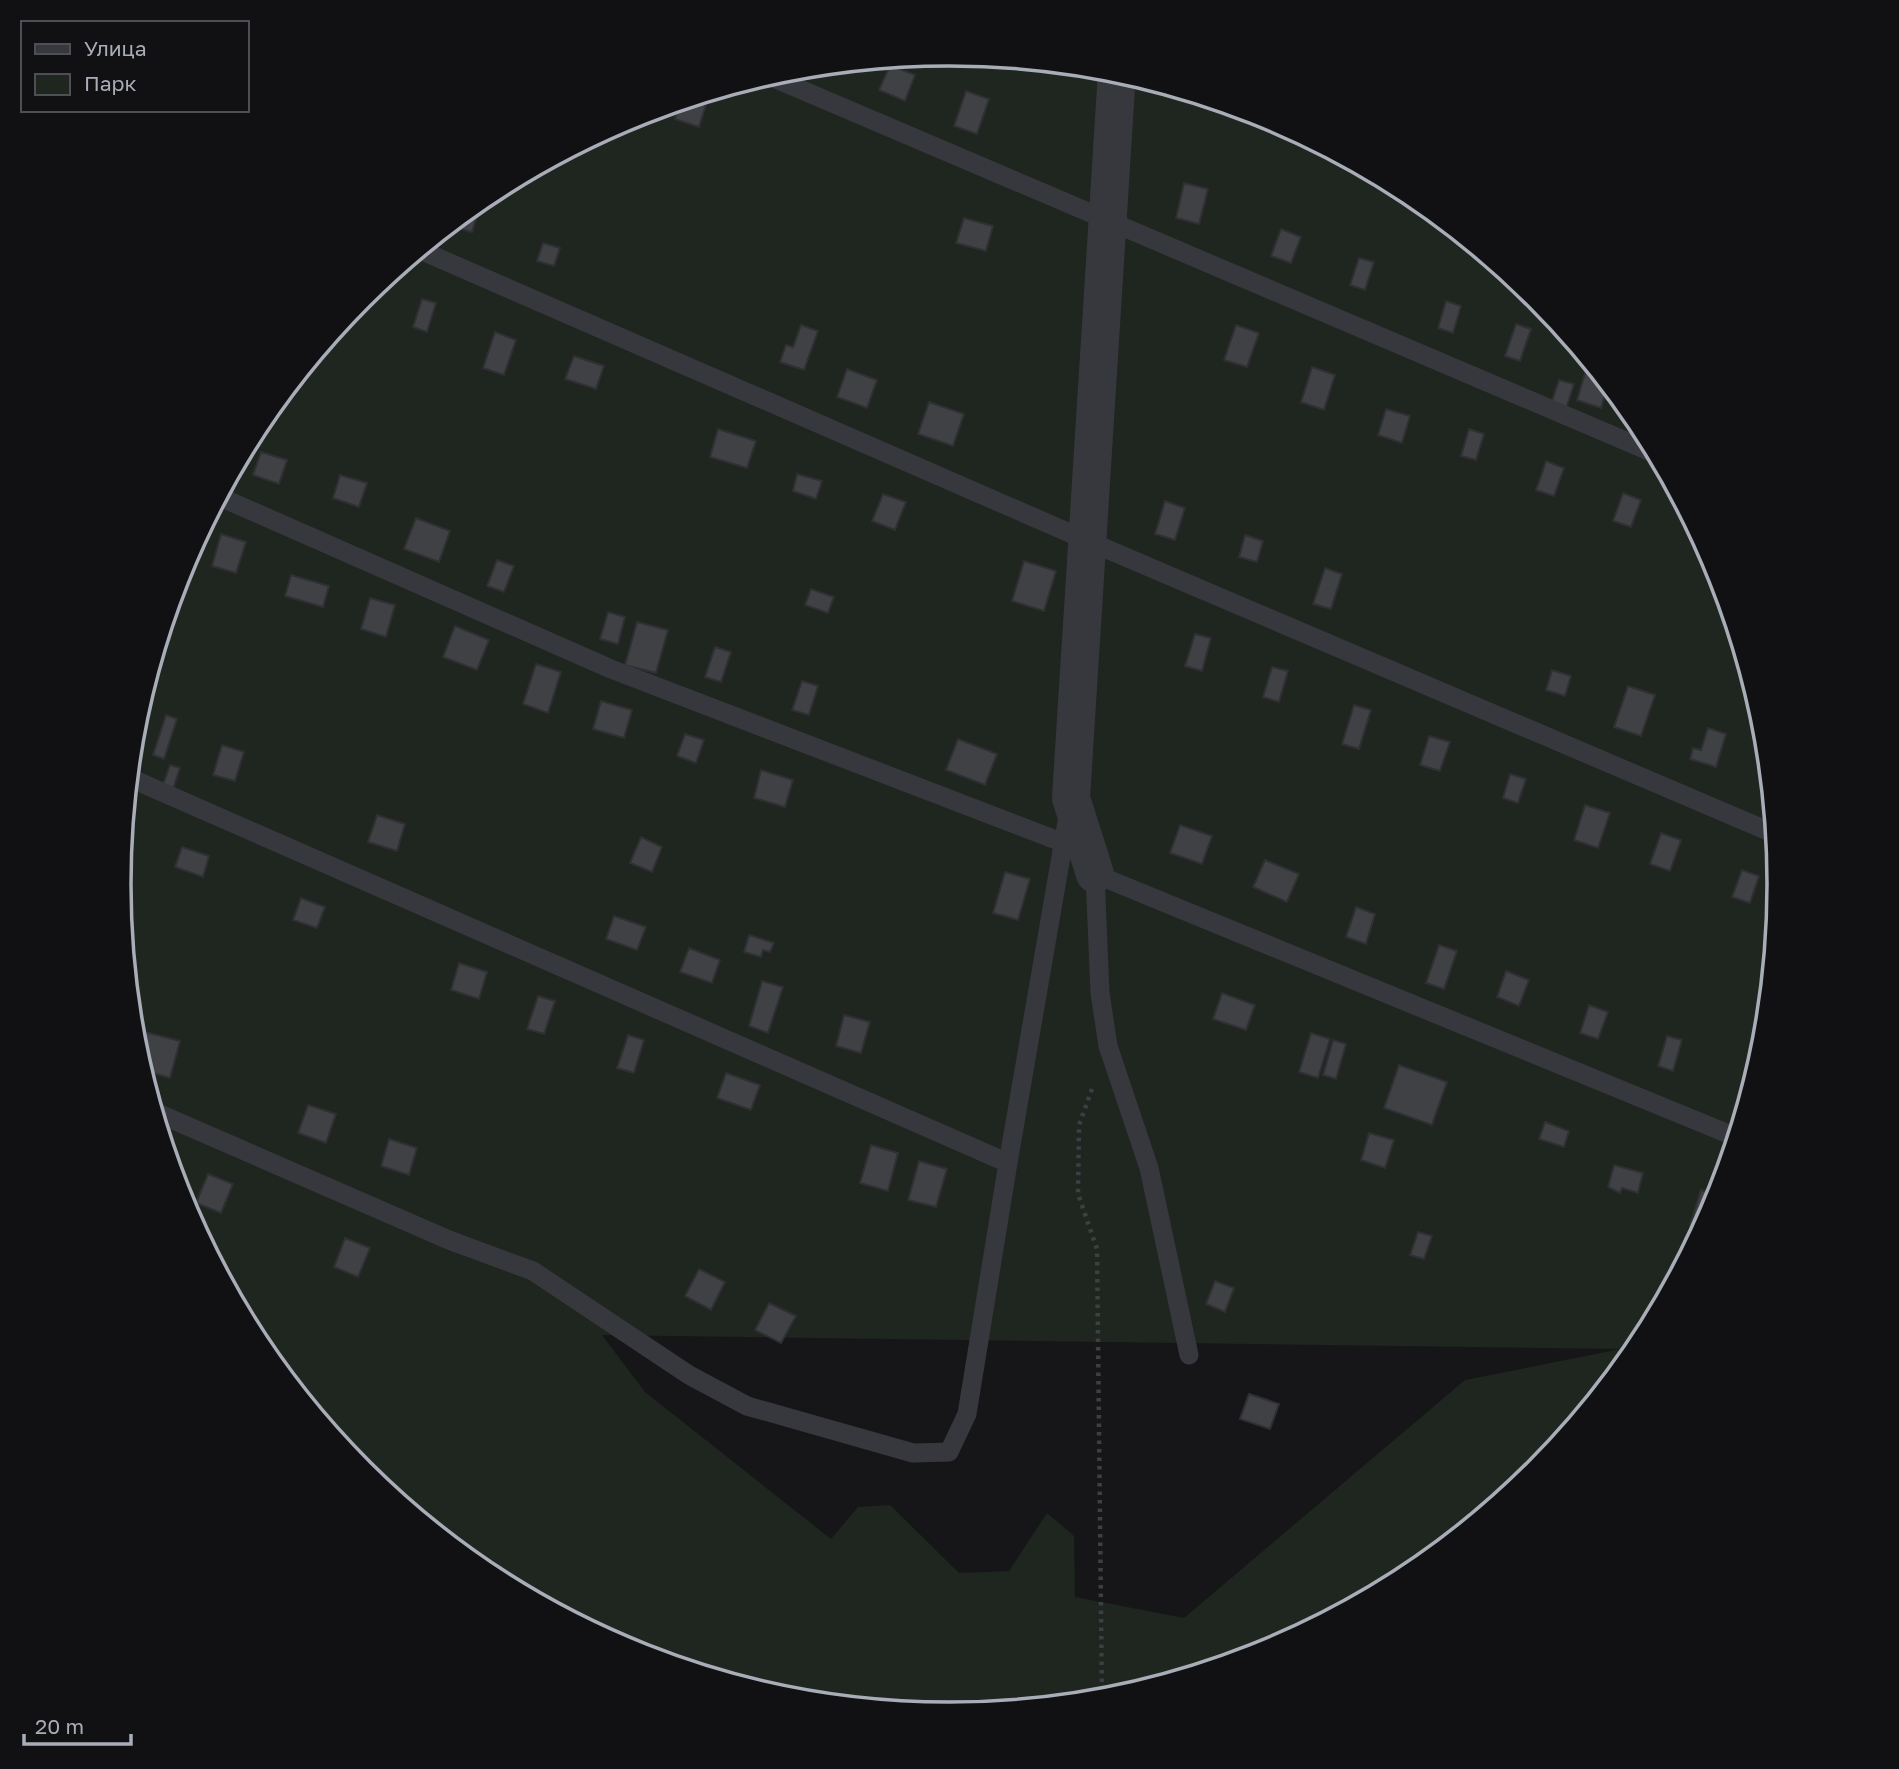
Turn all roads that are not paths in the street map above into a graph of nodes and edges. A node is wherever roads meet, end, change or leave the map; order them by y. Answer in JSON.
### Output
{"nodes":[{"id":1,"x":785,"y":83,"type":"edge"},
{"id":2,"x":1116,"y":84,"type":"edge"},
{"id":3,"x":1108,"y":222,"type":"junction"},
{"id":4,"x":429,"y":254,"type":"edge"},
{"id":5,"x":1641,"y":448,"type":"edge"},
{"id":6,"x":228,"y":500,"type":"edge"},
{"id":7,"x":1087,"y":541,"type":"junction"},
{"id":8,"x":138,"y":781,"type":"edge"},
{"id":9,"x":1071,"y":798,"type":"junction"},
{"id":10,"x":1766,"y":830,"type":"edge"},
{"id":11,"x":1064,"y":843,"type":"junction"},
{"id":12,"x":1095,"y":874,"type":"junction"},
{"id":13,"x":165,"y":1115,"type":"edge"},
{"id":14,"x":1728,"y":1135,"type":"edge"},
{"id":15,"x":1008,"y":1163,"type":"junction"},
{"id":16,"x":1189,"y":1355,"type":"dead end"}],
"edges":[{"from":1,"to":3,"type":"lane"},
{"from":2,"to":3,"type":"street"},
{"from":3,"to":5,"type":"lane"},
{"from":3,"to":7,"type":"street"},
{"from":4,"to":7,"type":"lane"},
{"from":6,"to":11,"type":"lane"},
{"from":7,"to":9,"type":"street"},
{"from":7,"to":10,"type":"lane"},
{"from":8,"to":15,"type":"lane"},
{"from":9,"to":11,"type":"lane"},
{"from":9,"to":12,"type":"street"},
{"from":11,"to":15,"type":"lane"},
{"from":12,"to":14,"type":"lane"},
{"from":12,"to":16,"type":"lane"},
{"from":13,"to":15,"type":"lane"}]}
